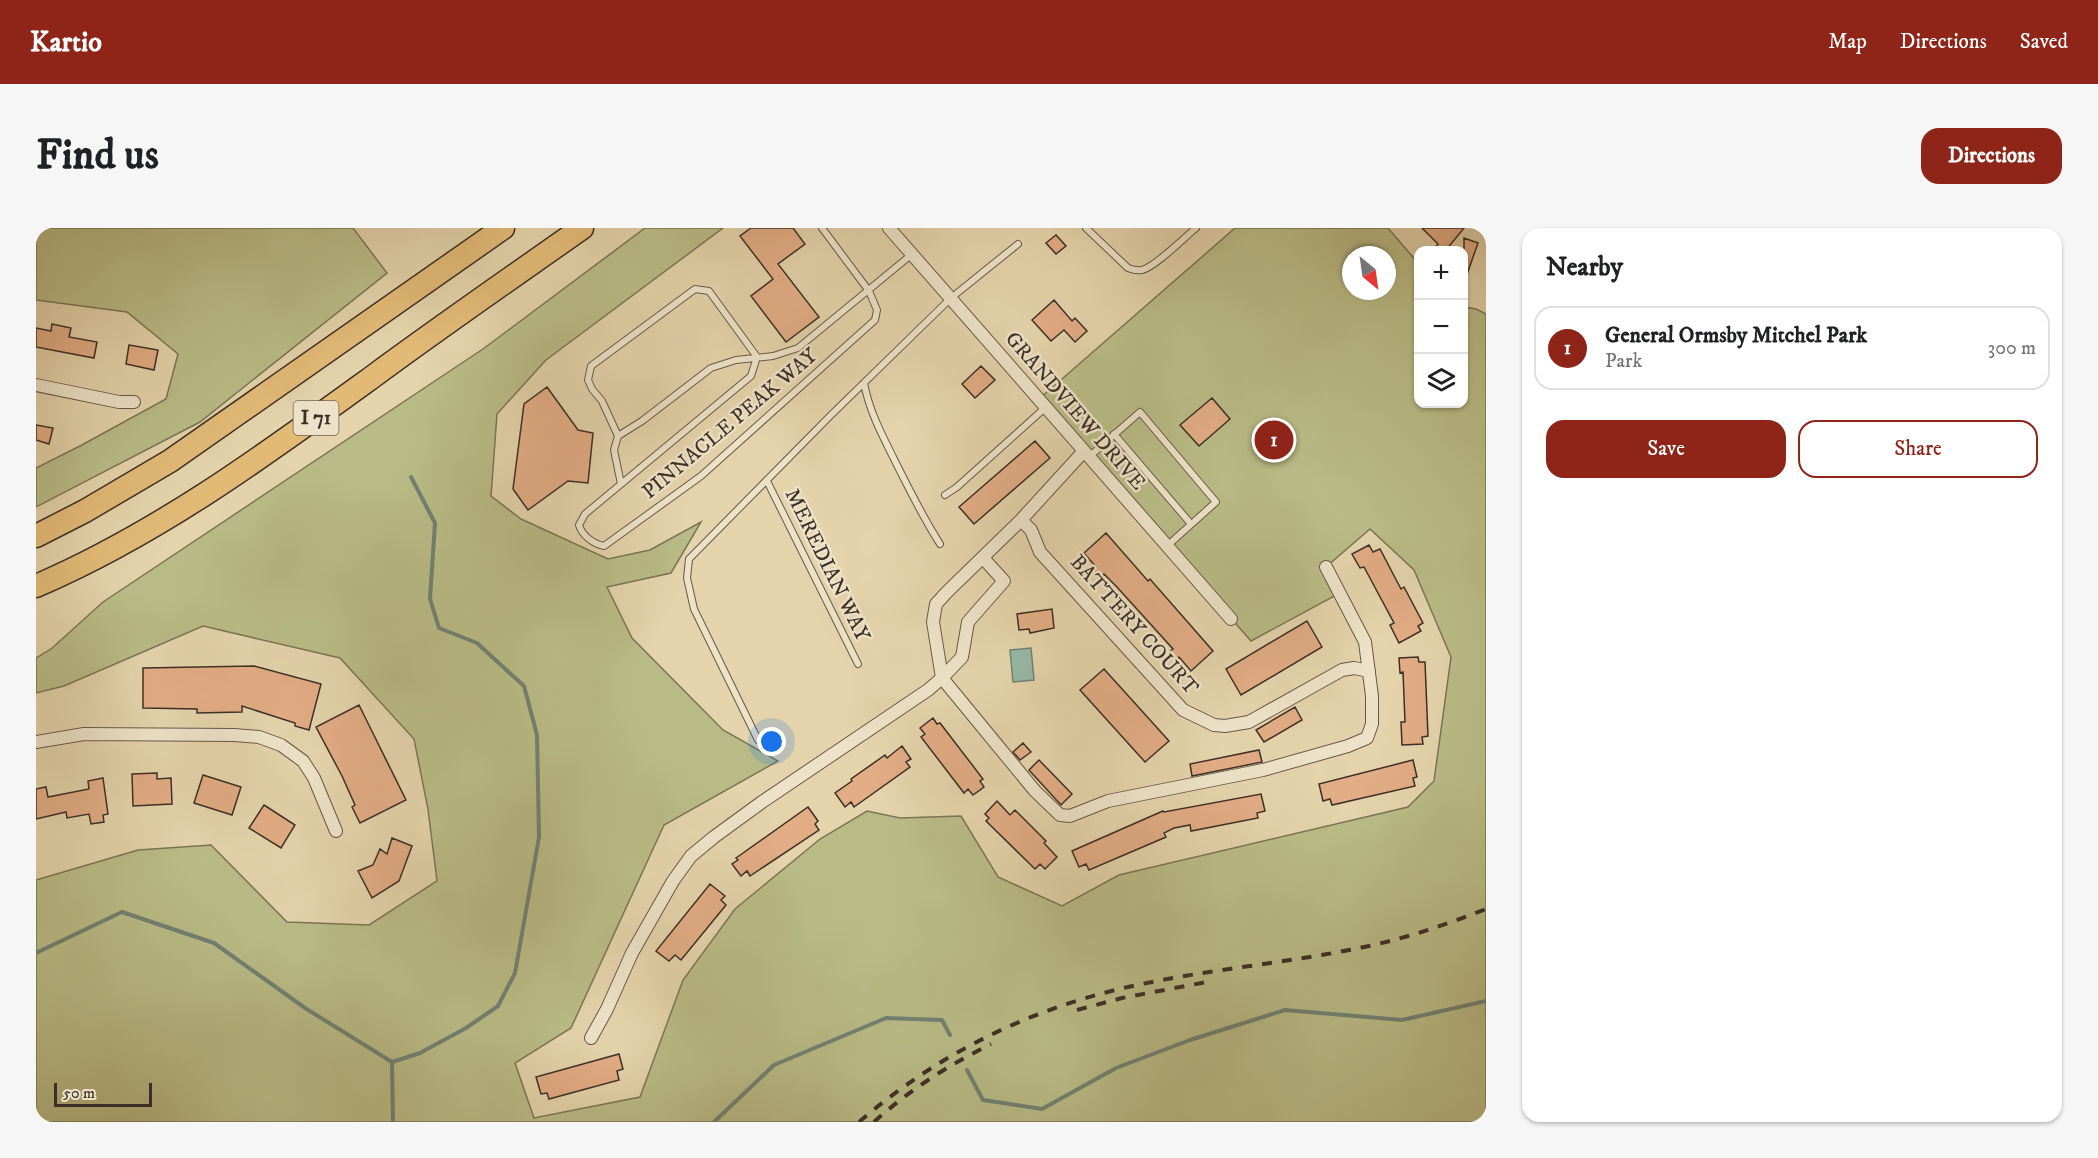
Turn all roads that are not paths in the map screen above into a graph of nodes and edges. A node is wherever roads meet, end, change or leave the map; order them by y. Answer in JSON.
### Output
{"nodes":[{"id":1,"x":503,"y":228,"type":"edge"},
{"id":2,"x":582,"y":228,"type":"edge"},
{"id":3,"x":822,"y":228,"type":"edge"},
{"id":4,"x":889,"y":228,"type":"edge"},
{"id":5,"x":1086,"y":228,"type":"edge"},
{"id":6,"x":1180,"y":228,"type":"edge"},
{"id":7,"x":1196,"y":228,"type":"edge"},
{"id":8,"x":1187,"y":235,"type":"junction"},
{"id":9,"x":1018,"y":244,"type":"dead end"},
{"id":10,"x":911,"y":255,"type":"junction"},
{"id":11,"x":869,"y":291,"type":"junction"},
{"id":12,"x":951,"y":298,"type":"junction"},
{"id":13,"x":758,"y":357,"type":"junction"},
{"id":14,"x":864,"y":383,"type":"junction"},
{"id":15,"x":36,"y":385,"type":"edge"},
{"id":16,"x":134,"y":402,"type":"dead end"},
{"id":17,"x":1046,"y":407,"type":"junction"},
{"id":18,"x":1114,"y":434,"type":"junction"},
{"id":19,"x":618,"y":436,"type":"junction"},
{"id":20,"x":1087,"y":454,"type":"junction"},
{"id":21,"x":767,"y":481,"type":"junction"},
{"id":22,"x":621,"y":484,"type":"junction"},
{"id":23,"x":945,"y":495,"type":"dead end"},
{"id":24,"x":1021,"y":520,"type":"junction"},
{"id":25,"x":1191,"y":524,"type":"junction"},
{"id":26,"x":36,"y":536,"type":"edge"},
{"id":27,"x":940,"y":544,"type":"dead end"},
{"id":28,"x":1167,"y":546,"type":"junction"},
{"id":29,"x":983,"y":558,"type":"junction"},
{"id":30,"x":1326,"y":567,"type":"dead end"},
{"id":31,"x":36,"y":586,"type":"edge"},
{"id":32,"x":1230,"y":619,"type":"dead end"},
{"id":33,"x":858,"y":664,"type":"dead end"},
{"id":34,"x":1369,"y":671,"type":"junction"},
{"id":35,"x":942,"y":678,"type":"junction"},
{"id":36,"x":758,"y":740,"type":"dead end"},
{"id":37,"x":36,"y":742,"type":"edge"},
{"id":38,"x":336,"y":831,"type":"dead end"},
{"id":39,"x":591,"y":1038,"type":"dead end"}],
"edges":[{"from":1,"to":26,"type":"highway","number":"I 71"},
{"from":2,"to":31,"type":"highway","number":"I 71"},
{"from":3,"to":11,"type":"lane"},
{"from":4,"to":10,"type":"street","name":"GRANDVIEW DRIVE"},
{"from":5,"to":8,"type":"lane"},
{"from":6,"to":8,"type":"lane"},
{"from":7,"to":8,"type":"lane"},
{"from":9,"to":12,"type":"lane"},
{"from":10,"to":11,"type":"lane"},
{"from":10,"to":12,"type":"street","name":"GRANDVIEW DRIVE"},
{"from":11,"to":13,"type":"lane"},
{"from":11,"to":22,"type":"lane","name":"PINNACLE PEAK WAY"},
{"from":12,"to":14,"type":"lane"},
{"from":12,"to":17,"type":"street","name":"GRANDVIEW DRIVE"},
{"from":13,"to":19,"type":"lane"},
{"from":13,"to":19,"type":"lane"},
{"from":13,"to":22,"type":"lane","name":"PINNACLE PEAK WAY"},
{"from":14,"to":21,"type":"lane"},
{"from":14,"to":27,"type":"lane"},
{"from":15,"to":16,"type":"street"},
{"from":17,"to":20,"type":"street","name":"GRANDVIEW DRIVE"},
{"from":17,"to":23,"type":"lane"},
{"from":18,"to":20,"type":"lane"},
{"from":18,"to":25,"type":"lane"},
{"from":18,"to":25,"type":"lane"},
{"from":19,"to":22,"type":"lane"},
{"from":20,"to":24,"type":"street"},
{"from":20,"to":28,"type":"street","name":"GRANDVIEW DRIVE"},
{"from":21,"to":33,"type":"lane","name":"MEREDIAN WAY"},
{"from":21,"to":36,"type":"lane"},
{"from":24,"to":29,"type":"street"},
{"from":24,"to":34,"type":"street","name":"BATTERY COURT"},
{"from":25,"to":28,"type":"lane"},
{"from":28,"to":32,"type":"street","name":"GRANDVIEW DRIVE"},
{"from":29,"to":35,"type":"street"},
{"from":29,"to":35,"type":"street"},
{"from":30,"to":34,"type":"street"},
{"from":34,"to":35,"type":"street"},
{"from":35,"to":39,"type":"street"},
{"from":37,"to":38,"type":"street"}]}
